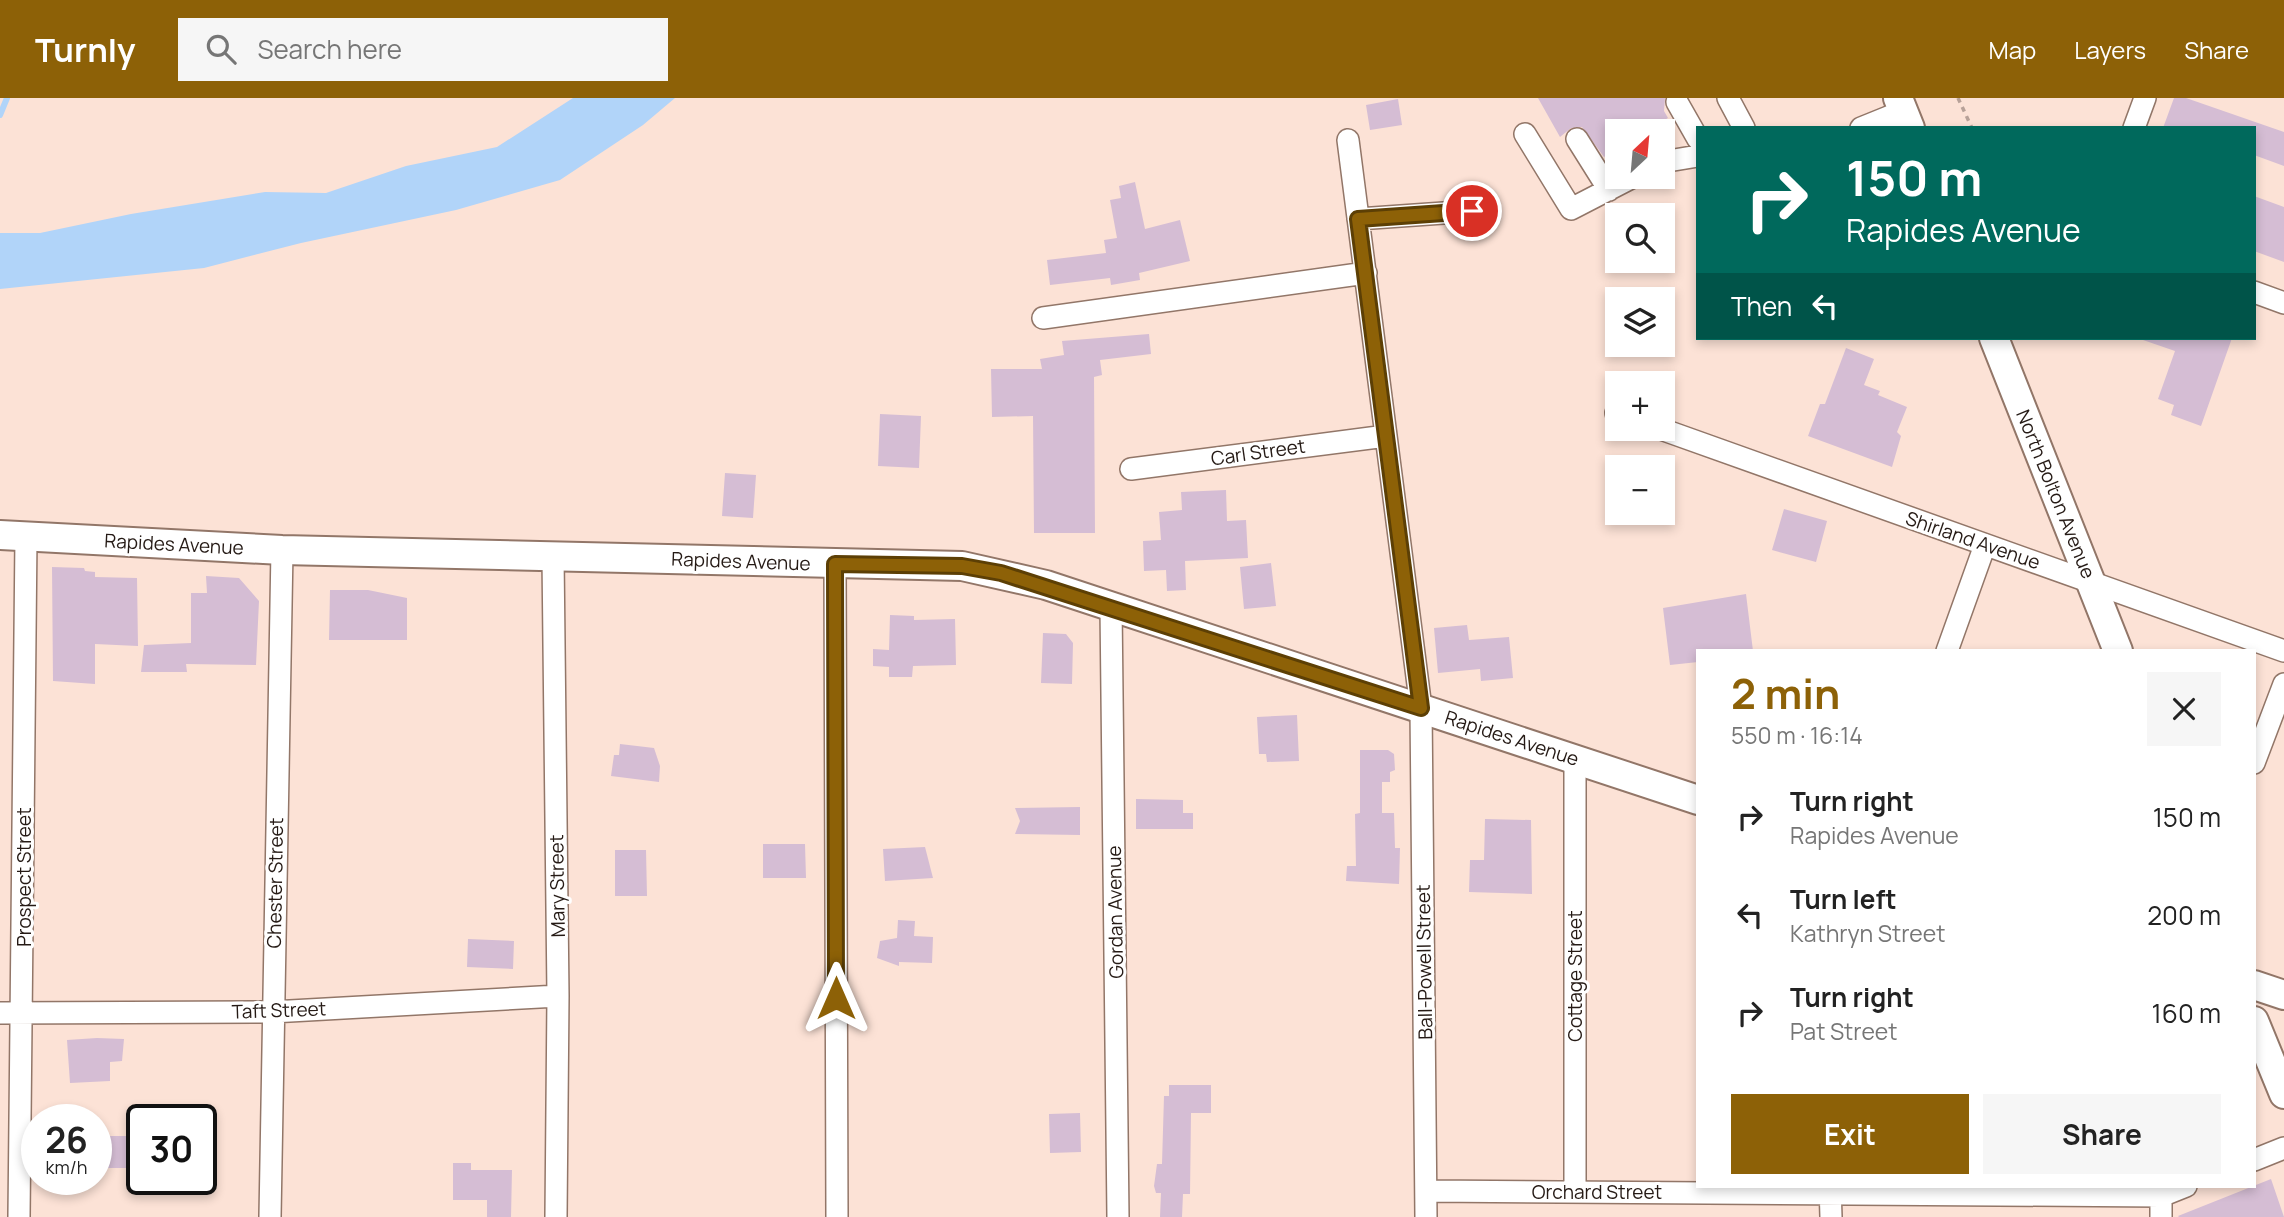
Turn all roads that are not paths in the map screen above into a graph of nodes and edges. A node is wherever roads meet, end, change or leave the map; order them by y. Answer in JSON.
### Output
{"nodes":[{"id":1,"x":1728,"y":98,"type":"edge"},
{"id":2,"x":2145,"y":98,"type":"edge"},
{"id":3,"x":1677,"y":102,"type":"dead end"},
{"id":4,"x":1904,"y":112,"type":"edge"},
{"id":5,"x":1743,"y":126,"type":"edge"},
{"id":6,"x":1866,"y":126,"type":"edge"},
{"id":7,"x":2135,"y":126,"type":"edge"},
{"id":8,"x":1525,"y":134,"type":"dead end"},
{"id":9,"x":1696,"y":135,"type":"edge"},
{"id":10,"x":1577,"y":139,"type":"dead end"},
{"id":11,"x":1349,"y":140,"type":"dead end"},
{"id":12,"x":1696,"y":156,"type":"edge"},
{"id":13,"x":1675,"y":160,"type":"edge"},
{"id":14,"x":1609,"y":190,"type":"joint"},
{"id":15,"x":1472,"y":211,"type":"dead end"},
{"id":16,"x":1358,"y":219,"type":"junction"},
{"id":17,"x":1366,"y":274,"type":"junction"},
{"id":18,"x":2256,"y":293,"type":"edge"},
{"id":19,"x":2284,"y":303,"type":"edge"},
{"id":20,"x":1043,"y":318,"type":"dead end"},
{"id":21,"x":2002,"y":340,"type":"edge"},
{"id":22,"x":1675,"y":434,"type":"edge"},
{"id":23,"x":1386,"y":436,"type":"junction"},
{"id":24,"x":1131,"y":469,"type":"dead end"},
{"id":25,"x":13,"y":536,"type":"edge"},
{"id":26,"x":1985,"y":545,"type":"junction"},
{"id":27,"x":282,"y":550,"type":"junction"},
{"id":28,"x":553,"y":556,"type":"junction"},
{"id":29,"x":835,"y":564,"type":"junction"},
{"id":30,"x":2090,"y":582,"type":"junction"},
{"id":31,"x":1111,"y":607,"type":"junction"},
{"id":32,"x":1948,"y":649,"type":"edge"},
{"id":33,"x":2117,"y":649,"type":"edge"},
{"id":34,"x":2284,"y":651,"type":"edge"},
{"id":35,"x":2284,"y":684,"type":"edge"},
{"id":36,"x":1421,"y":708,"type":"junction"},
{"id":37,"x":2256,"y":758,"type":"edge"},
{"id":38,"x":1576,"y":759,"type":"junction"},
{"id":39,"x":1696,"y":799,"type":"edge"},
{"id":40,"x":2256,"y":986,"type":"edge"},
{"id":41,"x":2284,"y":995,"type":"edge"},
{"id":42,"x":558,"y":996,"type":"junction"},
{"id":43,"x":23,"y":1012,"type":"junction"},
{"id":44,"x":272,"y":1012,"type":"junction"},
{"id":45,"x":0,"y":1013,"type":"edge"},
{"id":46,"x":2256,"y":1026,"type":"edge"},
{"id":47,"x":2284,"y":1094,"type":"edge"},
{"id":48,"x":2284,"y":1148,"type":"edge"},
{"id":49,"x":2256,"y":1159,"type":"edge"},
{"id":50,"x":2182,"y":1188,"type":"edge"},
{"id":51,"x":1830,"y":1190,"type":"edge"},
{"id":52,"x":1427,"y":1191,"type":"junction"},
{"id":53,"x":1575,"y":1192,"type":"junction"},
{"id":54,"x":2161,"y":1200,"type":"edge"},
{"id":55,"x":19,"y":1217,"type":"edge"},
{"id":56,"x":270,"y":1217,"type":"edge"},
{"id":57,"x":556,"y":1217,"type":"edge"},
{"id":58,"x":837,"y":1217,"type":"edge"},
{"id":59,"x":1118,"y":1217,"type":"edge"},
{"id":60,"x":1426,"y":1217,"type":"edge"},
{"id":61,"x":1831,"y":1217,"type":"edge"}],
"edges":[{"from":1,"to":5,"type":"street"},
{"from":2,"to":7,"type":"street"},
{"from":3,"to":9,"type":"street"},
{"from":4,"to":6,"type":"street"},
{"from":8,"to":14,"type":"street"},
{"from":10,"to":14,"type":"street"},
{"from":11,"to":16,"type":"street","name":"Ball-Powell Street"},
{"from":12,"to":13,"type":"street"},
{"from":15,"to":16,"type":"street"},
{"from":16,"to":17,"type":"street","name":"Ball-Powell Street"},
{"from":17,"to":20,"type":"street"},
{"from":17,"to":23,"type":"street","name":"Ball-Powell Street"},
{"from":18,"to":19,"type":"street"},
{"from":21,"to":30,"type":"main road","name":"North Bolton Avenue"},
{"from":22,"to":26,"type":"street","name":"Shirland Avenue"},
{"from":23,"to":24,"type":"street","name":"Carl Street"},
{"from":23,"to":36,"type":"street","name":"Ball-Powell Street"},
{"from":25,"to":27,"type":"main road","name":"Rapides Avenue"},
{"from":25,"to":43,"type":"street","name":"Prospect Street"},
{"from":26,"to":30,"type":"street","name":"Shirland Avenue"},
{"from":26,"to":32,"type":"street"},
{"from":27,"to":28,"type":"main road","name":"Rapides Avenue"},
{"from":27,"to":44,"type":"street","name":"Chester Street"},
{"from":28,"to":29,"type":"main road","name":"Rapides Avenue"},
{"from":28,"to":42,"type":"street","name":"Mary Street"},
{"from":29,"to":31,"type":"main road","name":"Rapides Avenue"},
{"from":29,"to":58,"type":"street"},
{"from":30,"to":33,"type":"main road","name":"North Bolton Avenue"},
{"from":30,"to":34,"type":"street","name":"Shirland Avenue"},
{"from":31,"to":36,"type":"main road","name":"Rapides Avenue"},
{"from":31,"to":59,"type":"street","name":"Gordan Avenue"},
{"from":35,"to":37,"type":"street"},
{"from":36,"to":38,"type":"main road","name":"Rapides Avenue"},
{"from":36,"to":52,"type":"street","name":"Ball-Powell Street"},
{"from":38,"to":39,"type":"main road","name":"Rapides Avenue"},
{"from":38,"to":53,"type":"street","name":"Cottage Street"},
{"from":40,"to":41,"type":"main road"},
{"from":42,"to":44,"type":"street","name":"Taft Street"},
{"from":42,"to":57,"type":"street","name":"Mary Street"},
{"from":43,"to":44,"type":"street","name":"Taft Street"},
{"from":43,"to":45,"type":"street","name":"Taft Street"},
{"from":43,"to":55,"type":"street","name":"Prospect Street"},
{"from":44,"to":56,"type":"street","name":"Chester Street"},
{"from":46,"to":47,"type":"main road"},
{"from":48,"to":49,"type":"street"},
{"from":50,"to":54,"type":"street","name":"Orchard Street"},
{"from":51,"to":53,"type":"street","name":"Orchard Street"},
{"from":51,"to":54,"type":"street","name":"Orchard Street"},
{"from":51,"to":61,"type":"street"},
{"from":52,"to":53,"type":"street","name":"Orchard Street"},
{"from":52,"to":60,"type":"street","name":"Ball-Powell Street"}]}
